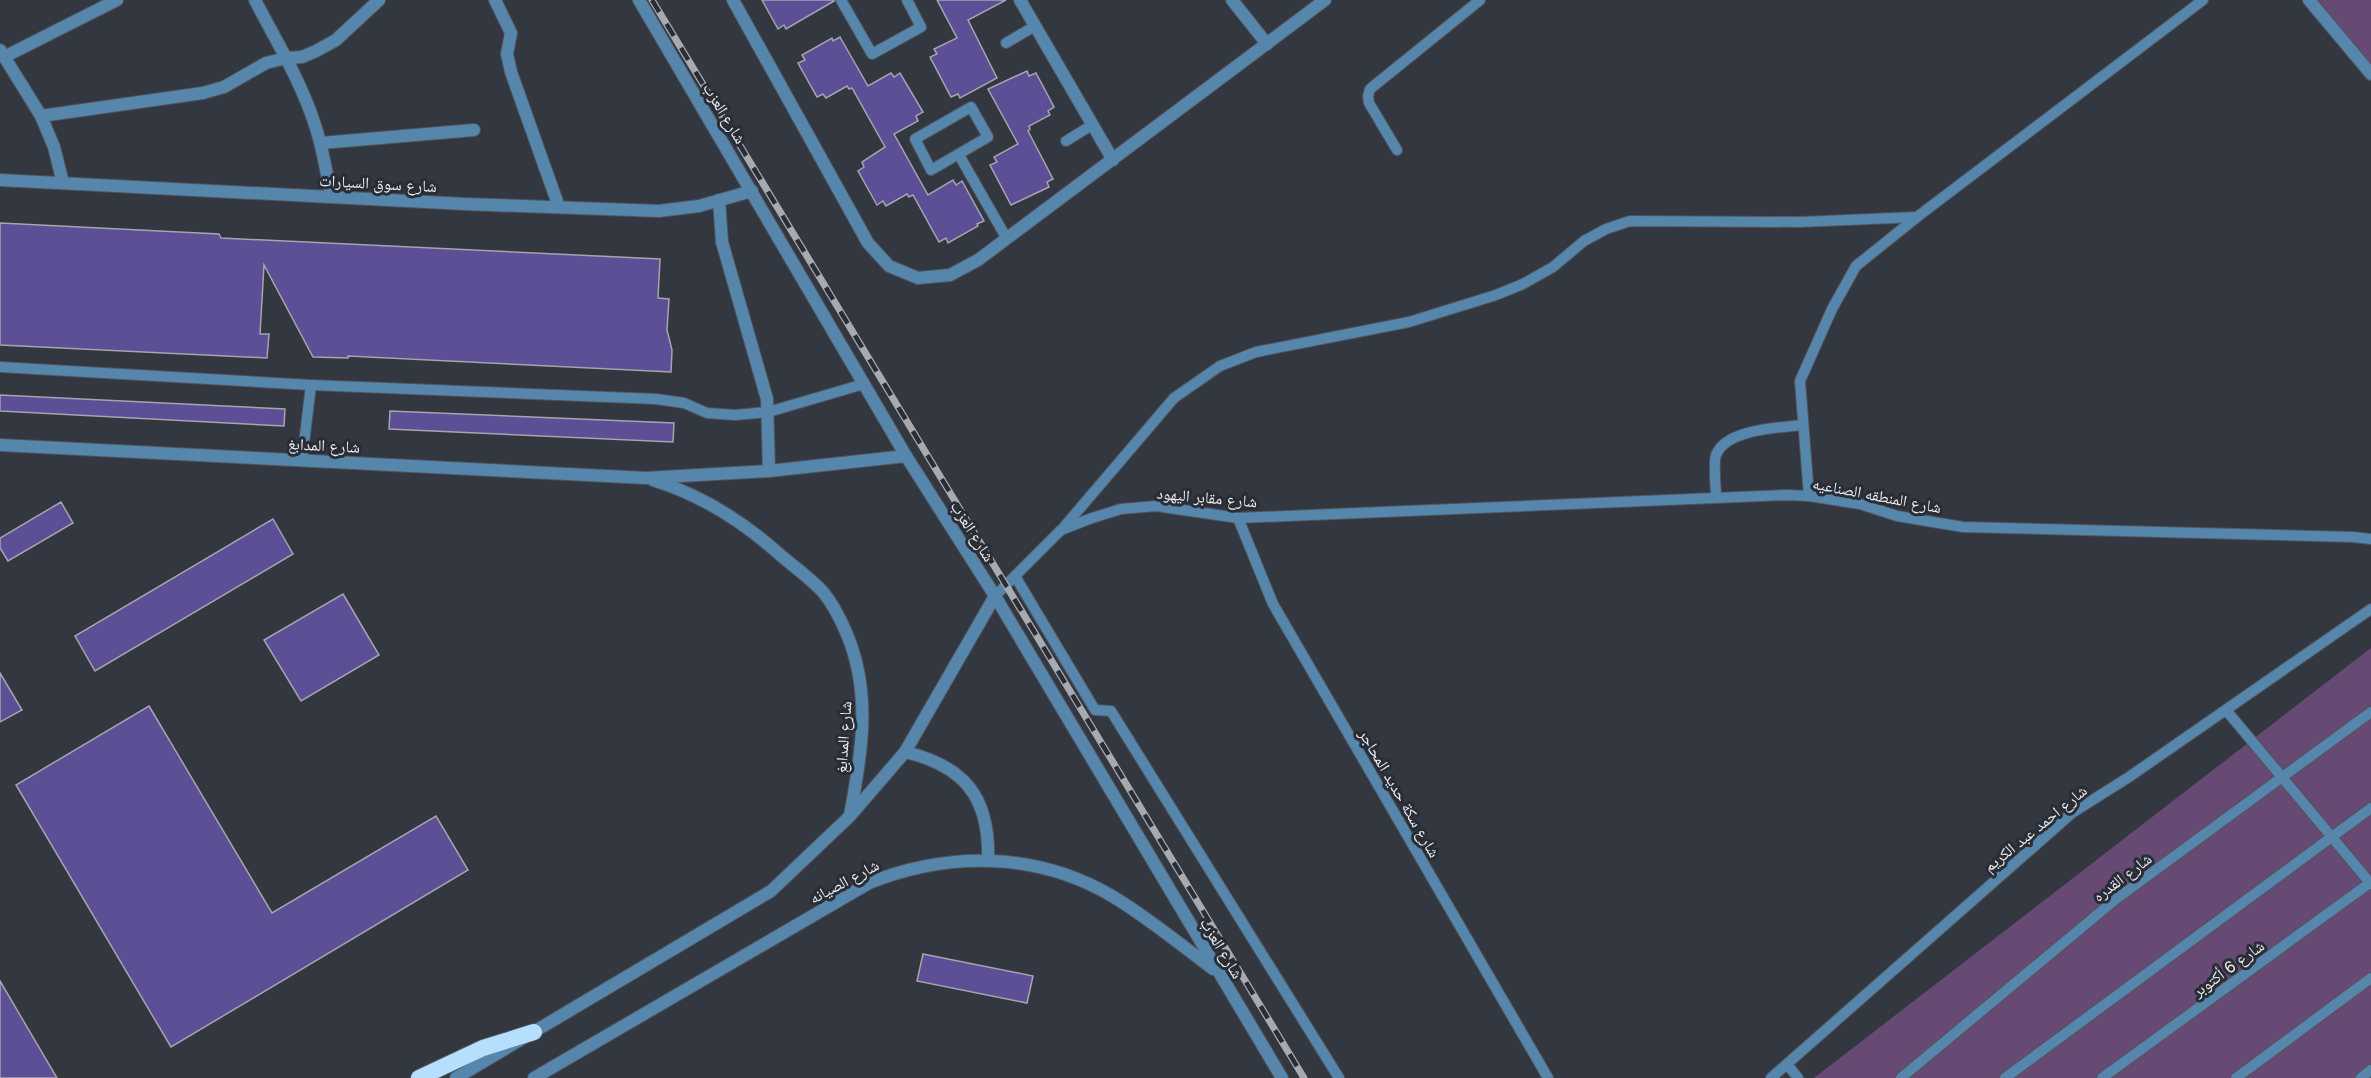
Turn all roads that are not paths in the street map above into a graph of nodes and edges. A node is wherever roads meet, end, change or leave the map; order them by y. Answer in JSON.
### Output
{"nodes":[{"id":1,"x":117,"y":0,"type":"edge"},
{"id":2,"x":255,"y":0,"type":"edge"},
{"id":3,"x":379,"y":0,"type":"edge"},
{"id":4,"x":495,"y":0,"type":"edge"},
{"id":5,"x":639,"y":0,"type":"edge"},
{"id":6,"x":733,"y":0,"type":"edge"},
{"id":7,"x":841,"y":0,"type":"edge"},
{"id":8,"x":907,"y":0,"type":"edge"},
{"id":9,"x":1020,"y":0,"type":"edge"},
{"id":10,"x":1232,"y":0,"type":"edge"},
{"id":11,"x":1325,"y":0,"type":"edge"},
{"id":12,"x":1480,"y":0,"type":"edge"},
{"id":13,"x":2203,"y":0,"type":"edge"},
{"id":14,"x":2309,"y":0,"type":"edge"},
{"id":15,"x":1035,"y":26,"type":"junction"},
{"id":16,"x":1006,"y":43,"type":"dead end"},
{"id":17,"x":1267,"y":44,"type":"junction"},
{"id":18,"x":2,"y":53,"type":"edge"},
{"id":19,"x":286,"y":58,"type":"junction"},
{"id":20,"x":2371,"y":74,"type":"edge"},
{"id":21,"x":41,"y":116,"type":"junction"},
{"id":22,"x":1092,"y":125,"type":"junction"},
{"id":23,"x":474,"y":130,"type":"dead end"},
{"id":24,"x":1066,"y":141,"type":"dead end"},
{"id":25,"x":321,"y":143,"type":"junction"},
{"id":26,"x":1397,"y":150,"type":"dead end"},
{"id":27,"x":959,"y":155,"type":"junction"},
{"id":28,"x":1113,"y":160,"type":"junction"},
{"id":29,"x":0,"y":180,"type":"edge"},
{"id":30,"x":63,"y":183,"type":"junction"},
{"id":31,"x":752,"y":191,"type":"junction"},
{"id":32,"x":331,"y":197,"type":"junction"},
{"id":33,"x":719,"y":200,"type":"junction"},
{"id":34,"x":559,"y":207,"type":"junction"},
{"id":35,"x":1917,"y":217,"type":"junction"},
{"id":36,"x":1007,"y":238,"type":"junction"},
{"id":37,"x":0,"y":366,"type":"edge"},
{"id":38,"x":864,"y":384,"type":"junction"},
{"id":39,"x":311,"y":385,"type":"junction"},
{"id":40,"x":768,"y":412,"type":"junction"},
{"id":41,"x":1802,"y":425,"type":"junction"},
{"id":42,"x":0,"y":445,"type":"edge"},
{"id":43,"x":906,"y":456,"type":"junction"},
{"id":44,"x":302,"y":460,"type":"junction"},
{"id":45,"x":769,"y":471,"type":"junction"},
{"id":46,"x":646,"y":478,"type":"junction"},
{"id":47,"x":1809,"y":496,"type":"junction"},
{"id":48,"x":1716,"y":498,"type":"junction"},
{"id":49,"x":1376,"y":513,"type":"joint"},
{"id":50,"x":1238,"y":518,"type":"junction"},
{"id":51,"x":1061,"y":530,"type":"junction"},
{"id":52,"x":2371,"y":539,"type":"edge"},
{"id":53,"x":1015,"y":576,"type":"junction"},
{"id":54,"x":995,"y":596,"type":"junction"},
{"id":55,"x":2371,"y":609,"type":"edge"},
{"id":56,"x":2226,"y":710,"type":"junction"},
{"id":57,"x":2371,"y":712,"type":"edge"},
{"id":58,"x":905,"y":752,"type":"junction"},
{"id":59,"x":2281,"y":778,"type":"junction"},
{"id":60,"x":2371,"y":808,"type":"edge"},
{"id":61,"x":849,"y":818,"type":"junction"},
{"id":62,"x":2331,"y":837,"type":"junction"},
{"id":63,"x":988,"y":860,"type":"junction"},
{"id":64,"x":2371,"y":883,"type":"edge"},
{"id":65,"x":1217,"y":971,"type":"junction"},
{"id":66,"x":2371,"y":978,"type":"edge"},
{"id":67,"x":534,"y":1032,"type":"junction"},
{"id":68,"x":1787,"y":1064,"type":"junction"},
{"id":69,"x":2371,"y":1070,"type":"edge"},
{"id":70,"x":418,"y":1078,"type":"edge"},
{"id":71,"x":456,"y":1078,"type":"edge"},
{"id":72,"x":534,"y":1078,"type":"edge"},
{"id":73,"x":1282,"y":1078,"type":"edge"},
{"id":74,"x":1339,"y":1078,"type":"edge"},
{"id":75,"x":1548,"y":1078,"type":"edge"},
{"id":76,"x":1771,"y":1078,"type":"edge"},
{"id":77,"x":1798,"y":1078,"type":"edge"},
{"id":78,"x":1901,"y":1078,"type":"edge"},
{"id":79,"x":2005,"y":1078,"type":"edge"},
{"id":80,"x":2102,"y":1078,"type":"edge"},
{"id":81,"x":2236,"y":1078,"type":"edge"},
{"id":82,"x":2361,"y":1078,"type":"edge"}],
"edges":[{"from":1,"to":18,"type":"street"},
{"from":2,"to":19,"type":"street"},
{"from":3,"to":19,"type":"street"},
{"from":4,"to":34,"type":"street"},
{"from":5,"to":31,"type":"street","name":"شارع العزب"},
{"from":6,"to":36,"type":"street"},
{"from":7,"to":8,"type":"lane"},
{"from":9,"to":15,"type":"street"},
{"from":10,"to":17,"type":"street"},
{"from":11,"to":17,"type":"street"},
{"from":12,"to":26,"type":"lane"},
{"from":13,"to":35,"type":"lane"},
{"from":14,"to":20,"type":"street"},
{"from":15,"to":16,"type":"lane"},
{"from":15,"to":22,"type":"street"},
{"from":17,"to":28,"type":"street"},
{"from":18,"to":21,"type":"street"},
{"from":19,"to":21,"type":"street"},
{"from":19,"to":25,"type":"street"},
{"from":21,"to":30,"type":"street"},
{"from":22,"to":24,"type":"lane"},
{"from":22,"to":28,"type":"street"},
{"from":23,"to":25,"type":"street"},
{"from":25,"to":32,"type":"street"},
{"from":27,"to":27,"type":"lane"},
{"from":27,"to":36,"type":"lane"},
{"from":28,"to":36,"type":"street"},
{"from":29,"to":30,"type":"street","name":"شارع سوق السيارات"},
{"from":30,"to":32,"type":"street","name":"شارع سوق السيارات"},
{"from":31,"to":33,"type":"street","name":"شارع سوق السيارات"},
{"from":31,"to":38,"type":"street","name":"شارع العزب"},
{"from":32,"to":34,"type":"street","name":"شارع سوق السيارات"},
{"from":33,"to":34,"type":"street","name":"شارع سوق السيارات"},
{"from":33,"to":40,"type":"street"},
{"from":35,"to":41,"type":"lane"},
{"from":35,"to":51,"type":"lane"},
{"from":37,"to":39,"type":"lane"},
{"from":38,"to":40,"type":"lane"},
{"from":38,"to":43,"type":"street","name":"شارع العزب"},
{"from":39,"to":40,"type":"lane"},
{"from":39,"to":44,"type":"lane"},
{"from":40,"to":45,"type":"street"},
{"from":41,"to":47,"type":"lane"},
{"from":41,"to":48,"type":"lane"},
{"from":42,"to":44,"type":"street","name":"شارع المدابغ"},
{"from":43,"to":45,"type":"street","name":"شارع المدابغ"},
{"from":43,"to":54,"type":"street","name":"شارع العزب"},
{"from":44,"to":46,"type":"street","name":"شارع المدابغ"},
{"from":45,"to":46,"type":"street","name":"شارع المدابغ"},
{"from":46,"to":61,"type":"street","name":"شارع المدابغ"},
{"from":47,"to":48,"type":"lane","name":"شارع المنطقه الصناعيه"},
{"from":47,"to":52,"type":"lane","name":"شارع المنطقه الصناعيه"},
{"from":48,"to":49,"type":"lane","name":"شارع المنطقه الصناعيه"},
{"from":49,"to":50,"type":"lane","name":"شارع مقابر اليهود"},
{"from":50,"to":51,"type":"lane","name":"شارع مقابر اليهود"},
{"from":50,"to":75,"type":"lane","name":"شارع سكة حديد المحاجر"},
{"from":51,"to":53,"type":"lane","name":"شارع مقابر اليهود"},
{"from":53,"to":54,"type":"lane","name":"شارع مقابر اليهود"},
{"from":53,"to":74,"type":"lane"},
{"from":54,"to":58,"type":"street","name":"شارع الصيانه"},
{"from":54,"to":65,"type":"street","name":"شارع العزب"},
{"from":55,"to":56,"type":"lane","name":"شارع احمد عبد الكريم"},
{"from":56,"to":59,"type":"lane"},
{"from":56,"to":68,"type":"lane","name":"شارع احمد عبد الكريم"},
{"from":57,"to":59,"type":"lane","name":"شارع القدره"},
{"from":58,"to":61,"type":"street","name":"شارع الصيانه"},
{"from":58,"to":63,"type":"street"},
{"from":59,"to":62,"type":"lane"},
{"from":59,"to":78,"type":"lane","name":"شارع القدره"},
{"from":60,"to":62,"type":"lane"},
{"from":61,"to":67,"type":"street","name":"شارع الصيانه"},
{"from":62,"to":64,"type":"lane"},
{"from":62,"to":79,"type":"lane"},
{"from":63,"to":65,"type":"street","name":"شارع الصيانه"},
{"from":63,"to":72,"type":"street","name":"شارع الصيانه"},
{"from":64,"to":80,"type":"lane","name":"شارع 6 أكتوبر"},
{"from":65,"to":73,"type":"street","name":"شارع العزب"},
{"from":66,"to":81,"type":"lane"},
{"from":67,"to":70,"type":"highway"},
{"from":67,"to":71,"type":"street","name":"شارع الصيانه"},
{"from":68,"to":76,"type":"lane","name":"شارع احمد عبد الكريم"},
{"from":68,"to":77,"type":"lane"},
{"from":69,"to":82,"type":"lane"}]}
